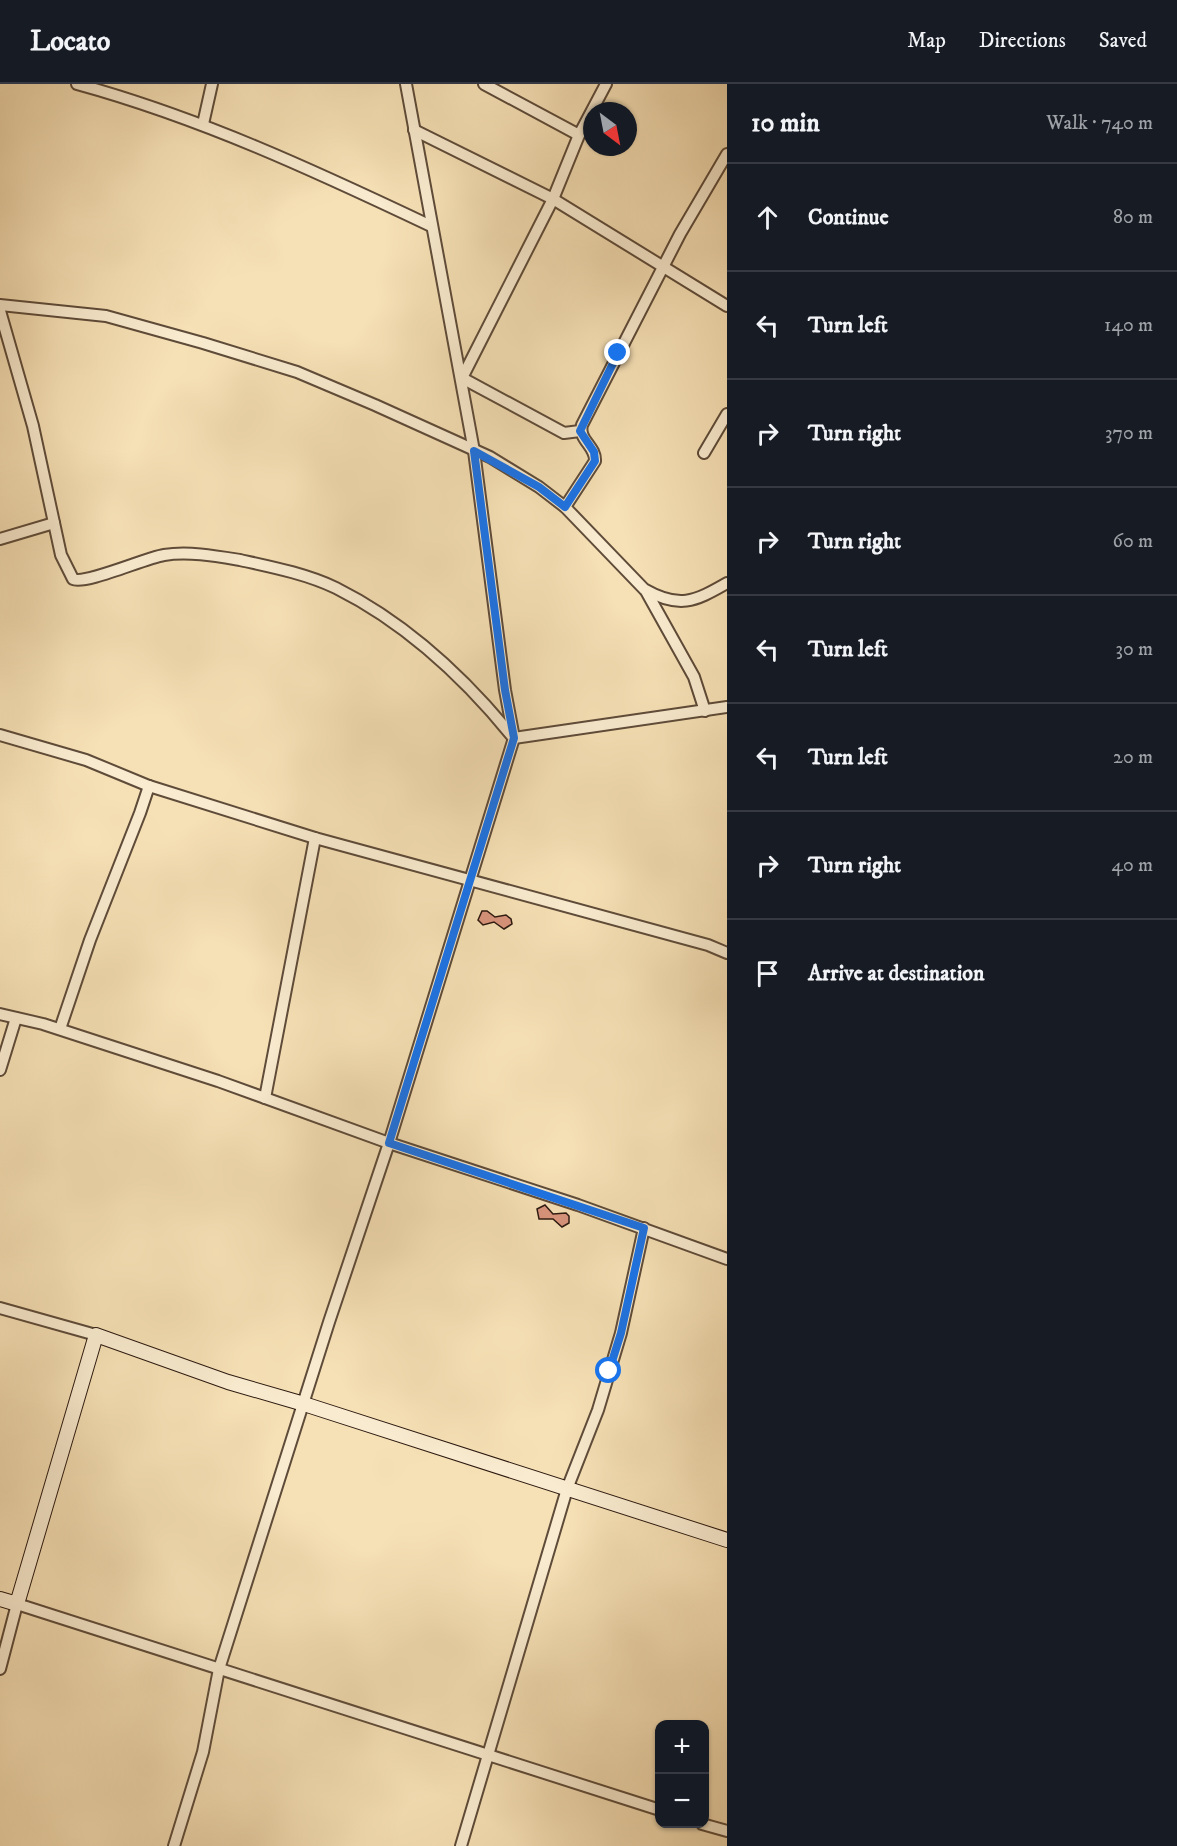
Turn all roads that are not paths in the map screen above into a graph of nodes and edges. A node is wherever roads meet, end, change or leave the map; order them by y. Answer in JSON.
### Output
{"nodes":[{"id":1,"x":77,"y":84,"type":"edge"},
{"id":2,"x":213,"y":84,"type":"edge"},
{"id":3,"x":406,"y":84,"type":"edge"},
{"id":4,"x":484,"y":84,"type":"edge"},
{"id":5,"x":606,"y":84,"type":"edge"},
{"id":6,"x":203,"y":124,"type":"junction"},
{"id":7,"x":414,"y":130,"type":"junction"},
{"id":8,"x":579,"y":135,"type":"junction"},
{"id":9,"x":727,"y":154,"type":"edge"},
{"id":10,"x":553,"y":199,"type":"junction"},
{"id":11,"x":431,"y":225,"type":"junction"},
{"id":12,"x":663,"y":266,"type":"junction"},
{"id":13,"x":0,"y":305,"type":"edge"},
{"id":14,"x":727,"y":306,"type":"edge"},
{"id":15,"x":0,"y":312,"type":"edge"},
{"id":16,"x":462,"y":378,"type":"junction"},
{"id":17,"x":727,"y":414,"type":"edge"},
{"id":18,"x":580,"y":431,"type":"junction"},
{"id":19,"x":474,"y":451,"type":"junction"},
{"id":20,"x":704,"y":453,"type":"dead end"},
{"id":21,"x":565,"y":507,"type":"junction"},
{"id":22,"x":54,"y":523,"type":"junction"},
{"id":23,"x":0,"y":539,"type":"edge"},
{"id":24,"x":727,"y":583,"type":"edge"},
{"id":25,"x":644,"y":589,"type":"junction"},
{"id":26,"x":727,"y":707,"type":"edge"},
{"id":27,"x":705,"y":711,"type":"junction"},
{"id":28,"x":0,"y":735,"type":"edge"},
{"id":29,"x":514,"y":738,"type":"junction"},
{"id":30,"x":148,"y":786,"type":"junction"},
{"id":31,"x":315,"y":838,"type":"junction"},
{"id":32,"x":470,"y":878,"type":"junction"},
{"id":33,"x":727,"y":953,"type":"edge"},
{"id":34,"x":0,"y":1014,"type":"edge"},
{"id":35,"x":16,"y":1018,"type":"junction"},
{"id":36,"x":60,"y":1029,"type":"junction"},
{"id":37,"x":0,"y":1070,"type":"edge"},
{"id":38,"x":265,"y":1098,"type":"junction"},
{"id":39,"x":389,"y":1143,"type":"junction"},
{"id":40,"x":644,"y":1228,"type":"junction"},
{"id":41,"x":727,"y":1259,"type":"edge"},
{"id":42,"x":0,"y":1308,"type":"edge"},
{"id":43,"x":96,"y":1335,"type":"junction"},
{"id":44,"x":304,"y":1404,"type":"junction"},
{"id":45,"x":567,"y":1488,"type":"junction"},
{"id":46,"x":727,"y":1540,"type":"edge"},
{"id":47,"x":0,"y":1599,"type":"edge"},
{"id":48,"x":17,"y":1604,"type":"junction"},
{"id":49,"x":0,"y":1669,"type":"edge"},
{"id":50,"x":219,"y":1669,"type":"junction"},
{"id":51,"x":489,"y":1758,"type":"junction"},
{"id":52,"x":655,"y":1808,"type":"edge"},
{"id":53,"x":709,"y":1826,"type":"edge"},
{"id":54,"x":727,"y":1831,"type":"edge"},
{"id":55,"x":174,"y":1846,"type":"edge"},
{"id":56,"x":461,"y":1846,"type":"edge"}],
"edges":[{"from":1,"to":6,"type":"street"},
{"from":2,"to":6,"type":"street"},
{"from":3,"to":7,"type":"street"},
{"from":4,"to":8,"type":"street"},
{"from":5,"to":8,"type":"street"},
{"from":6,"to":11,"type":"street"},
{"from":7,"to":10,"type":"street"},
{"from":7,"to":11,"type":"street"},
{"from":8,"to":10,"type":"street"},
{"from":9,"to":12,"type":"street"},
{"from":10,"to":12,"type":"street"},
{"from":10,"to":16,"type":"street"},
{"from":11,"to":16,"type":"street"},
{"from":12,"to":14,"type":"street"},
{"from":12,"to":18,"type":"street"},
{"from":13,"to":19,"type":"street"},
{"from":15,"to":22,"type":"street"},
{"from":16,"to":18,"type":"street"},
{"from":16,"to":19,"type":"street"},
{"from":17,"to":20,"type":"street"},
{"from":18,"to":21,"type":"street"},
{"from":19,"to":21,"type":"street"},
{"from":19,"to":29,"type":"street"},
{"from":21,"to":25,"type":"street"},
{"from":22,"to":23,"type":"street"},
{"from":22,"to":29,"type":"street"},
{"from":24,"to":25,"type":"street"},
{"from":25,"to":27,"type":"street"},
{"from":26,"to":27,"type":"street"},
{"from":27,"to":29,"type":"street"},
{"from":28,"to":30,"type":"street"},
{"from":29,"to":32,"type":"street"},
{"from":30,"to":31,"type":"street"},
{"from":30,"to":36,"type":"street"},
{"from":31,"to":32,"type":"street"},
{"from":31,"to":38,"type":"street"},
{"from":32,"to":33,"type":"street"},
{"from":32,"to":39,"type":"street"},
{"from":34,"to":35,"type":"street"},
{"from":35,"to":36,"type":"street"},
{"from":35,"to":37,"type":"street"},
{"from":36,"to":38,"type":"street"},
{"from":38,"to":39,"type":"street"},
{"from":39,"to":40,"type":"street"},
{"from":39,"to":44,"type":"street"},
{"from":40,"to":41,"type":"street"},
{"from":40,"to":45,"type":"street"},
{"from":42,"to":43,"type":"street"},
{"from":43,"to":44,"type":"street"},
{"from":43,"to":48,"type":"street"},
{"from":44,"to":45,"type":"street"},
{"from":44,"to":50,"type":"street"},
{"from":45,"to":46,"type":"street"},
{"from":45,"to":51,"type":"street"},
{"from":47,"to":48,"type":"street"},
{"from":48,"to":49,"type":"street"},
{"from":48,"to":50,"type":"street"},
{"from":50,"to":51,"type":"street"},
{"from":50,"to":55,"type":"street"},
{"from":51,"to":52,"type":"street"},
{"from":51,"to":56,"type":"street"},
{"from":53,"to":54,"type":"street"}]}
